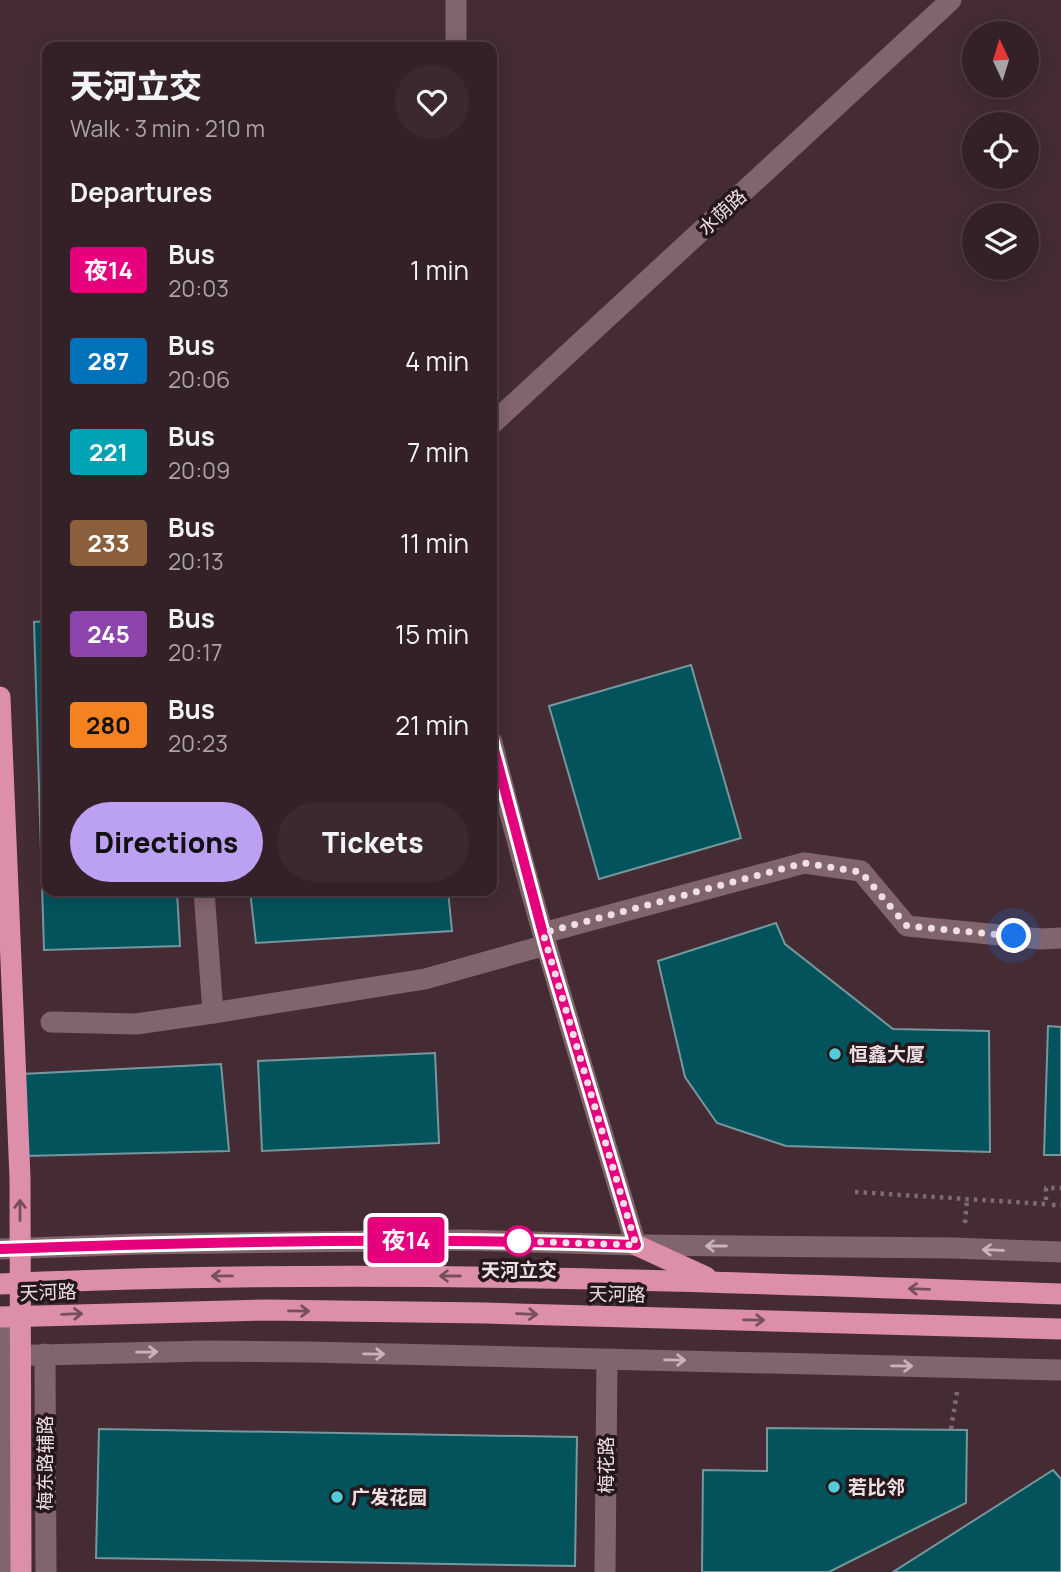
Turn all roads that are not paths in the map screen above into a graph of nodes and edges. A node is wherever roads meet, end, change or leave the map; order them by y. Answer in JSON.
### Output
{"nodes":[{"id":1,"x":456,"y":0,"type":"edge"},
{"id":2,"x":951,"y":0,"type":"edge"},
{"id":3,"x":456,"y":42,"type":"edge"},
{"id":4,"x":497,"y":419,"type":"edge"},
{"id":5,"x":0,"y":697,"type":"edge"},
{"id":6,"x":497,"y":765,"type":"edge"},
{"id":7,"x":205,"y":896,"type":"edge"},
{"id":8,"x":1061,"y":938,"type":"edge"},
{"id":9,"x":544,"y":939,"type":"junction"},
{"id":10,"x":213,"y":1013,"type":"junction"},
{"id":11,"x":51,"y":1022,"type":"dead end"},
{"id":12,"x":636,"y":1245,"type":"junction"},
{"id":13,"x":0,"y":1249,"type":"edge"},
{"id":14,"x":1061,"y":1252,"type":"edge"},
{"id":15,"x":0,"y":1269,"type":"edge"},
{"id":16,"x":714,"y":1281,"type":"junction"},
{"id":17,"x":54,"y":1282,"type":"junction"},
{"id":18,"x":0,"y":1284,"type":"edge"},
{"id":19,"x":1061,"y":1294,"type":"edge"},
{"id":20,"x":2,"y":1317,"type":"edge"},
{"id":21,"x":1061,"y":1329,"type":"edge"},
{"id":22,"x":45,"y":1354,"type":"junction"},
{"id":23,"x":2,"y":1356,"type":"edge"},
{"id":24,"x":607,"y":1359,"type":"junction"},
{"id":25,"x":1061,"y":1370,"type":"edge"},
{"id":26,"x":7,"y":1572,"type":"edge"},
{"id":27,"x":21,"y":1572,"type":"edge"},
{"id":28,"x":46,"y":1572,"type":"edge"},
{"id":29,"x":605,"y":1572,"type":"edge"}],
"edges":[{"from":1,"to":3,"type":"street"},
{"from":2,"to":4,"type":"street","name":"水荫路"},
{"from":27,"to":5,"type":"highway","one_way":true},
{"from":6,"to":9,"type":"street"},
{"from":7,"to":10,"type":"street"},
{"from":8,"to":9,"type":"street"},
{"from":9,"to":10,"type":"street"},
{"from":9,"to":12,"type":"street"},
{"from":10,"to":11,"type":"street"},
{"from":12,"to":13,"type":"street"},
{"from":14,"to":12,"type":"street","one_way":true},
{"from":12,"to":16,"type":"highway"},
{"from":15,"to":17,"type":"highway"},
{"from":16,"to":17,"type":"highway","name":"天河路","one_way":true},
{"from":19,"to":16,"type":"highway","name":"天河路","one_way":true},
{"from":17,"to":18,"type":"highway"},
{"from":20,"to":21,"type":"highway","name":"天河路","one_way":true},
{"from":20,"to":23,"type":"street"},
{"from":22,"to":23,"type":"street"},
{"from":22,"to":24,"type":"street","one_way":true},
{"from":22,"to":28,"type":"street","name":"梅东路辅路"},
{"from":23,"to":26,"type":"street"},
{"from":24,"to":25,"type":"street","one_way":true},
{"from":24,"to":29,"type":"street","name":"梅花路"}]}
